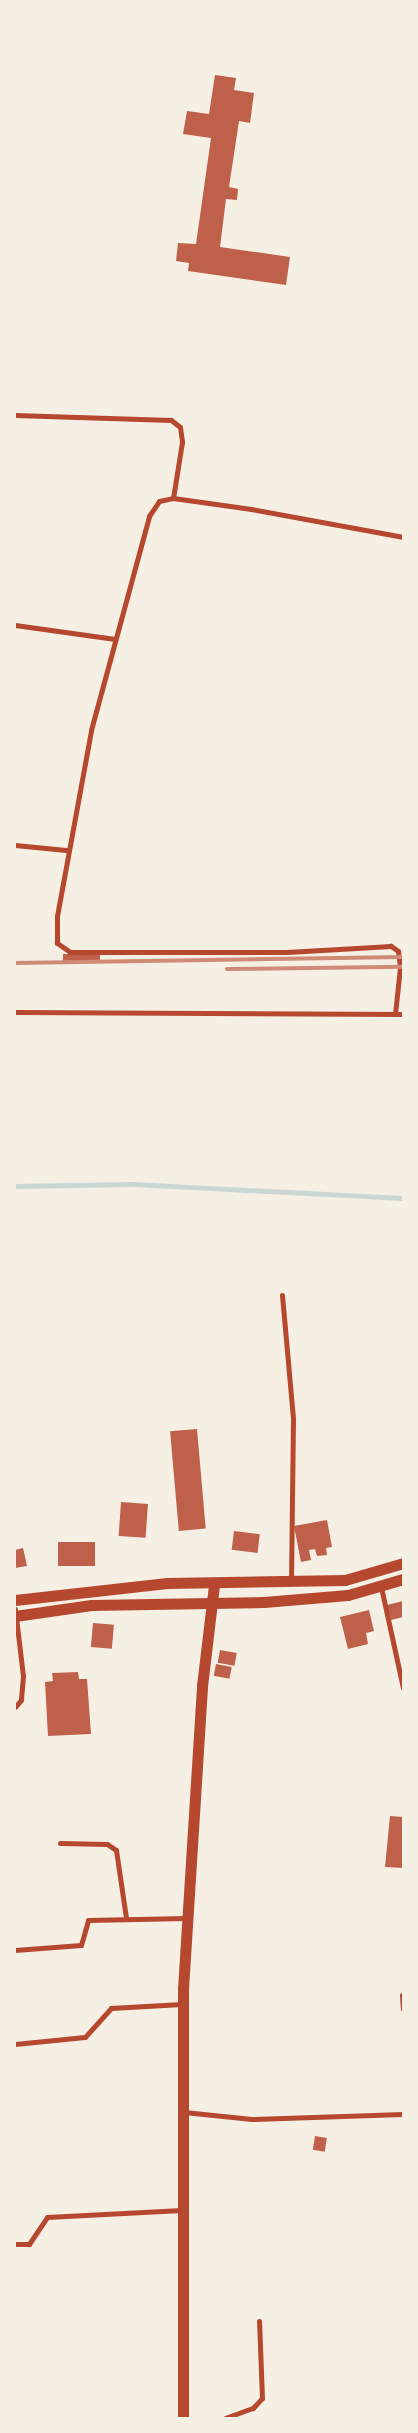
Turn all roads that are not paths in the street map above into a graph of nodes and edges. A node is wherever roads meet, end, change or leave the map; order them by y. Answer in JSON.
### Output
{"nodes":[{"id":1,"x":15,"y":415,"type":"edge"},
{"id":2,"x":173,"y":498,"type":"junction"},
{"id":3,"x":403,"y":537,"type":"edge"},
{"id":4,"x":15,"y":625,"type":"edge"},
{"id":5,"x":115,"y":639,"type":"junction"},
{"id":6,"x":15,"y":845,"type":"edge"},
{"id":7,"x":66,"y":850,"type":"junction"},
{"id":8,"x":15,"y":1012,"type":"edge"},
{"id":9,"x":395,"y":1014,"type":"junction"},
{"id":10,"x":403,"y":1014,"type":"edge"},
{"id":11,"x":282,"y":1295,"type":"dead end"},
{"id":12,"x":403,"y":1563,"type":"edge"},
{"id":13,"x":403,"y":1579,"type":"edge"},
{"id":14,"x":291,"y":1582,"type":"junction"},
{"id":15,"x":214,"y":1585,"type":"junction"},
{"id":16,"x":381,"y":1587,"type":"junction"},
{"id":17,"x":15,"y":1600,"type":"edge"},
{"id":18,"x":212,"y":1602,"type":"junction"},
{"id":19,"x":15,"y":1614,"type":"edge"},
{"id":20,"x":403,"y":1688,"type":"edge"},
{"id":21,"x":15,"y":1707,"type":"edge"},
{"id":22,"x":60,"y":1843,"type":"dead end"},
{"id":23,"x":126,"y":1918,"type":"junction"},
{"id":24,"x":187,"y":1918,"type":"junction"},
{"id":25,"x":15,"y":1950,"type":"edge"},
{"id":26,"x":402,"y":1996,"type":"edge"},
{"id":27,"x":182,"y":2004,"type":"junction"},
{"id":28,"x":403,"y":2009,"type":"edge"},
{"id":29,"x":15,"y":2044,"type":"edge"},
{"id":30,"x":181,"y":2112,"type":"junction"},
{"id":31,"x":403,"y":2114,"type":"edge"},
{"id":32,"x":182,"y":2210,"type":"junction"},
{"id":33,"x":15,"y":2244,"type":"edge"},
{"id":34,"x":259,"y":2321,"type":"dead end"},
{"id":35,"x":183,"y":2418,"type":"edge"},
{"id":36,"x":225,"y":2418,"type":"edge"}],
"edges":[{"from":1,"to":2,"type":"street"},
{"from":2,"to":3,"type":"street"},
{"from":2,"to":5,"type":"street"},
{"from":4,"to":5,"type":"street"},
{"from":5,"to":7,"type":"street"},
{"from":6,"to":7,"type":"street"},
{"from":7,"to":9,"type":"street"},
{"from":8,"to":9,"type":"street"},
{"from":9,"to":10,"type":"street"},
{"from":11,"to":14,"type":"street"},
{"from":12,"to":14,"type":"main road"},
{"from":13,"to":16,"type":"main road"},
{"from":14,"to":15,"type":"main road"},
{"from":15,"to":17,"type":"main road"},
{"from":15,"to":18,"type":"main road"},
{"from":16,"to":18,"type":"main road"},
{"from":16,"to":20,"type":"street"},
{"from":18,"to":19,"type":"main road"},
{"from":18,"to":24,"type":"main road"},
{"from":19,"to":21,"type":"street"},
{"from":22,"to":23,"type":"street"},
{"from":23,"to":24,"type":"street"},
{"from":23,"to":25,"type":"street"},
{"from":24,"to":27,"type":"main road"},
{"from":26,"to":28,"type":"street"},
{"from":27,"to":29,"type":"street"},
{"from":27,"to":30,"type":"main road"},
{"from":30,"to":31,"type":"street"},
{"from":30,"to":32,"type":"main road"},
{"from":32,"to":33,"type":"street"},
{"from":32,"to":35,"type":"main road"},
{"from":34,"to":36,"type":"street"}]}
